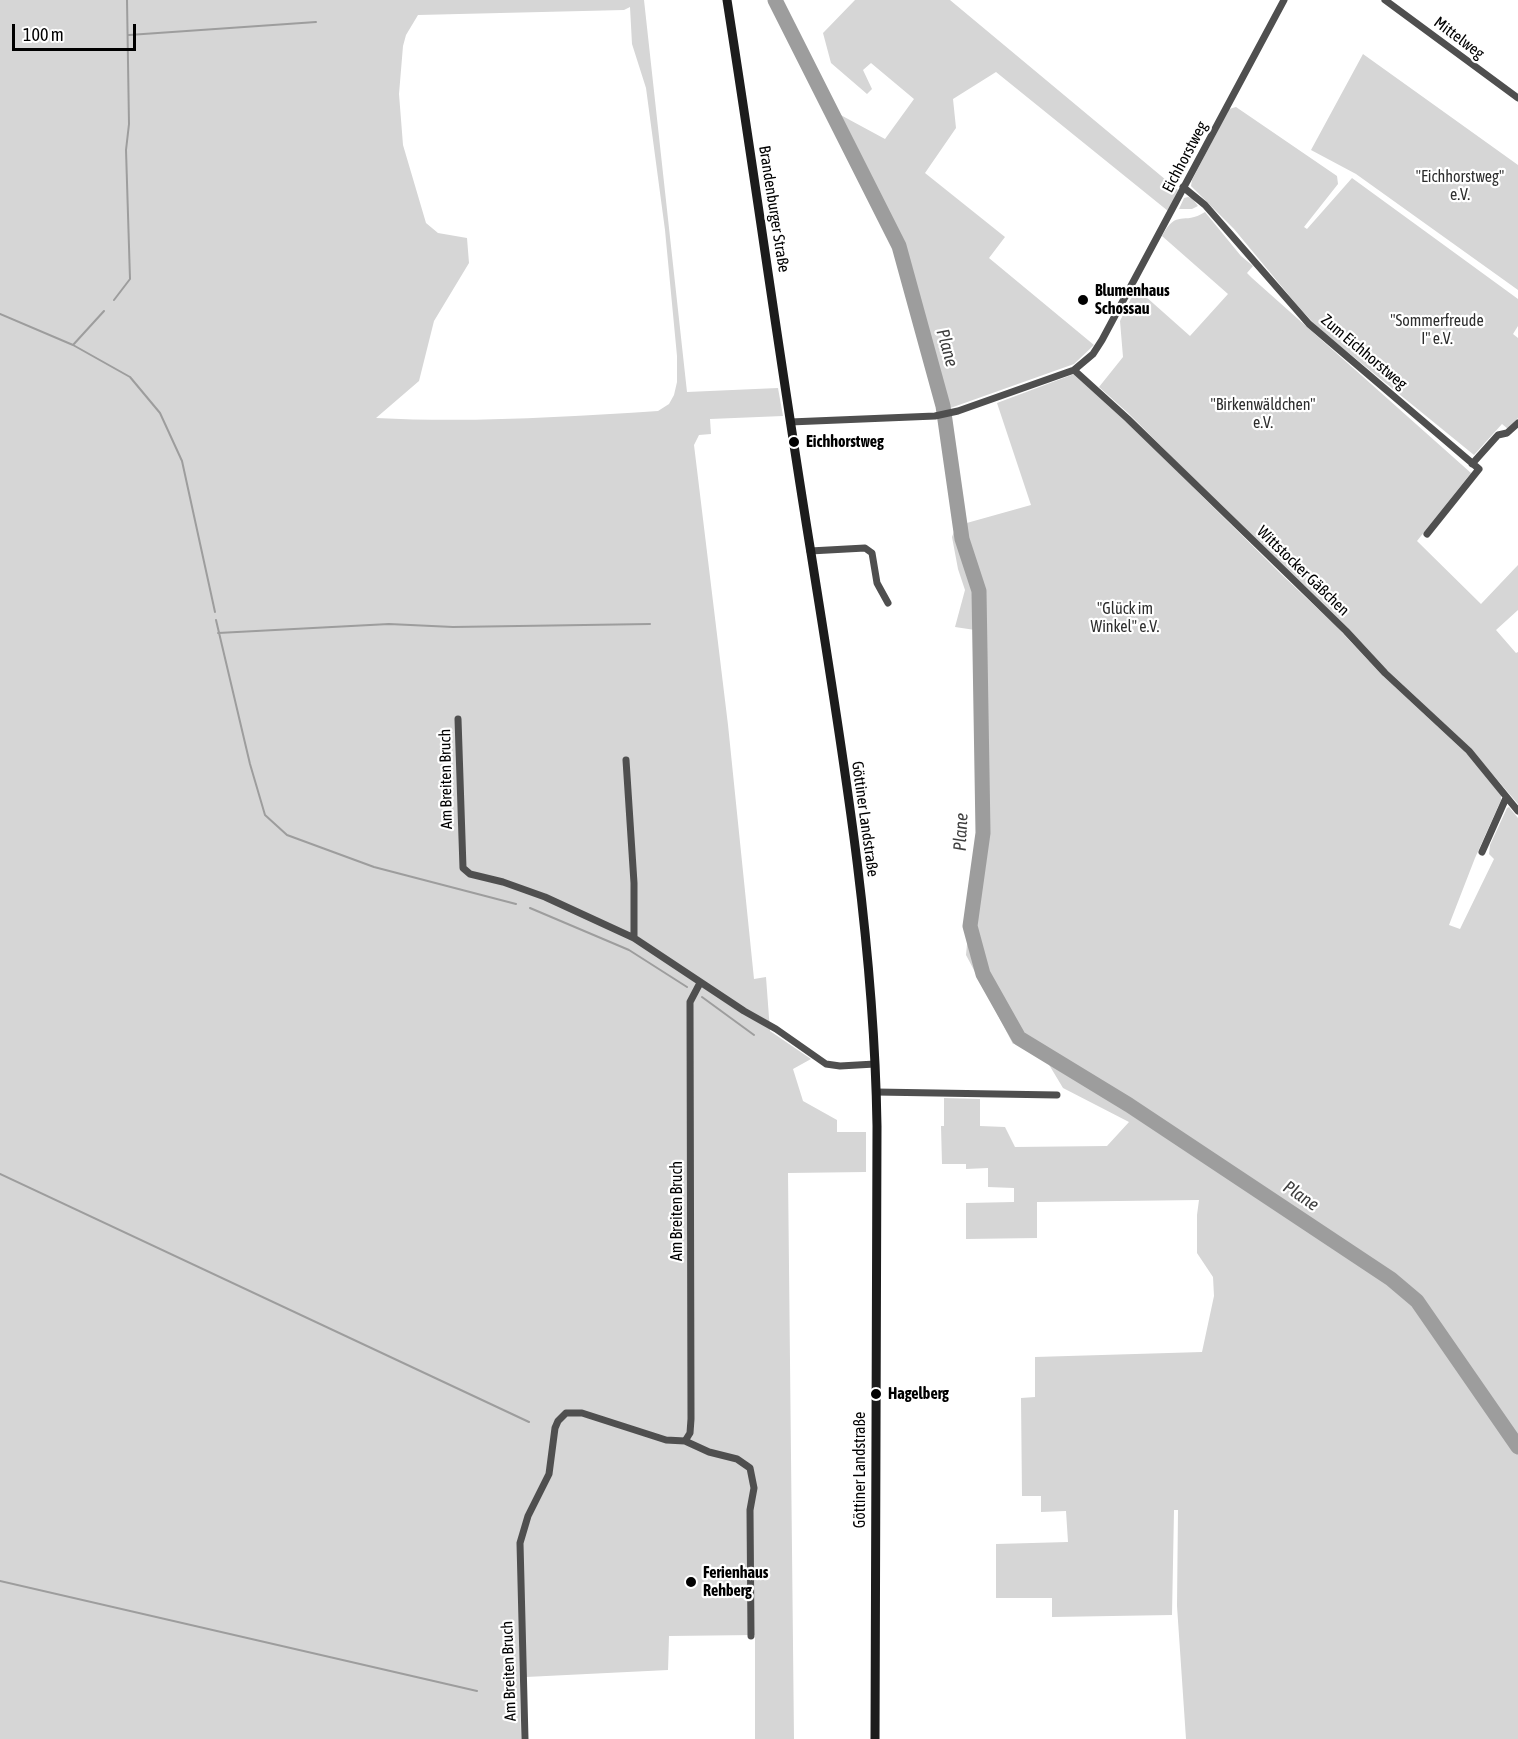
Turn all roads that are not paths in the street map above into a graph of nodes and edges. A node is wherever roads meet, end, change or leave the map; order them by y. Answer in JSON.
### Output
{"nodes":[{"id":1,"x":727,"y":0,"type":"edge"},
{"id":2,"x":1284,"y":0,"type":"edge"},
{"id":3,"x":1385,"y":0,"type":"edge"},
{"id":4,"x":1518,"y":98,"type":"edge"},
{"id":5,"x":1183,"y":187,"type":"junction"},
{"id":6,"x":1074,"y":370,"type":"junction"},
{"id":7,"x":790,"y":422,"type":"junction"},
{"id":8,"x":1518,"y":423,"type":"edge"},
{"id":9,"x":1472,"y":464,"type":"junction"},
{"id":10,"x":1427,"y":534,"type":"dead end"},
{"id":11,"x":810,"y":551,"type":"junction"},
{"id":12,"x":888,"y":603,"type":"dead end"},
{"id":13,"x":458,"y":719,"type":"dead end"},
{"id":14,"x":627,"y":760,"type":"dead end"},
{"id":15,"x":1506,"y":798,"type":"junction"},
{"id":16,"x":1518,"y":810,"type":"edge"},
{"id":17,"x":1482,"y":852,"type":"dead end"},
{"id":18,"x":634,"y":938,"type":"junction"},
{"id":19,"x":700,"y":982,"type":"junction"},
{"id":20,"x":875,"y":1064,"type":"junction"},
{"id":21,"x":876,"y":1092,"type":"junction"},
{"id":22,"x":1057,"y":1095,"type":"dead end"},
{"id":23,"x":685,"y":1441,"type":"junction"},
{"id":24,"x":751,"y":1636,"type":"dead end"},
{"id":25,"x":525,"y":1739,"type":"edge"},
{"id":26,"x":875,"y":1739,"type":"edge"}],
"edges":[{"from":1,"to":7,"type":"street","name":"Brandenburger Straße"},
{"from":2,"to":5,"type":"street","name":"Eichhorstweg"},
{"from":3,"to":4,"type":"street","name":"Mittelweg"},
{"from":5,"to":6,"type":"street","name":"Eichhorstweg"},
{"from":5,"to":9,"type":"street","name":"Zum Eichhorstweg"},
{"from":6,"to":7,"type":"street","name":"Eichhorstweg"},
{"from":6,"to":15,"type":"street","name":"Wittstocker Gäßchen"},
{"from":7,"to":11,"type":"street","name":"Göttiner Landstraße"},
{"from":8,"to":9,"type":"street"},
{"from":9,"to":10,"type":"street"},
{"from":11,"to":12,"type":"street"},
{"from":11,"to":20,"type":"street","name":"Göttiner Landstraße"},
{"from":13,"to":18,"type":"street","name":"Am Breiten Bruch"},
{"from":14,"to":18,"type":"street"},
{"from":15,"to":16,"type":"street","name":"Wittstocker Gäßchen"},
{"from":15,"to":17,"type":"street"},
{"from":18,"to":19,"type":"street","name":"Am Breiten Bruch"},
{"from":19,"to":20,"type":"street","name":"Am Breiten Bruch"},
{"from":19,"to":23,"type":"street","name":"Am Breiten Bruch"},
{"from":20,"to":21,"type":"street","name":"Göttiner Landstraße"},
{"from":21,"to":22,"type":"street"},
{"from":21,"to":26,"type":"street","name":"Göttiner Landstraße"},
{"from":23,"to":24,"type":"street","name":"Am Breiten Bruch"},
{"from":23,"to":25,"type":"street","name":"Am Breiten Bruch"}]}
